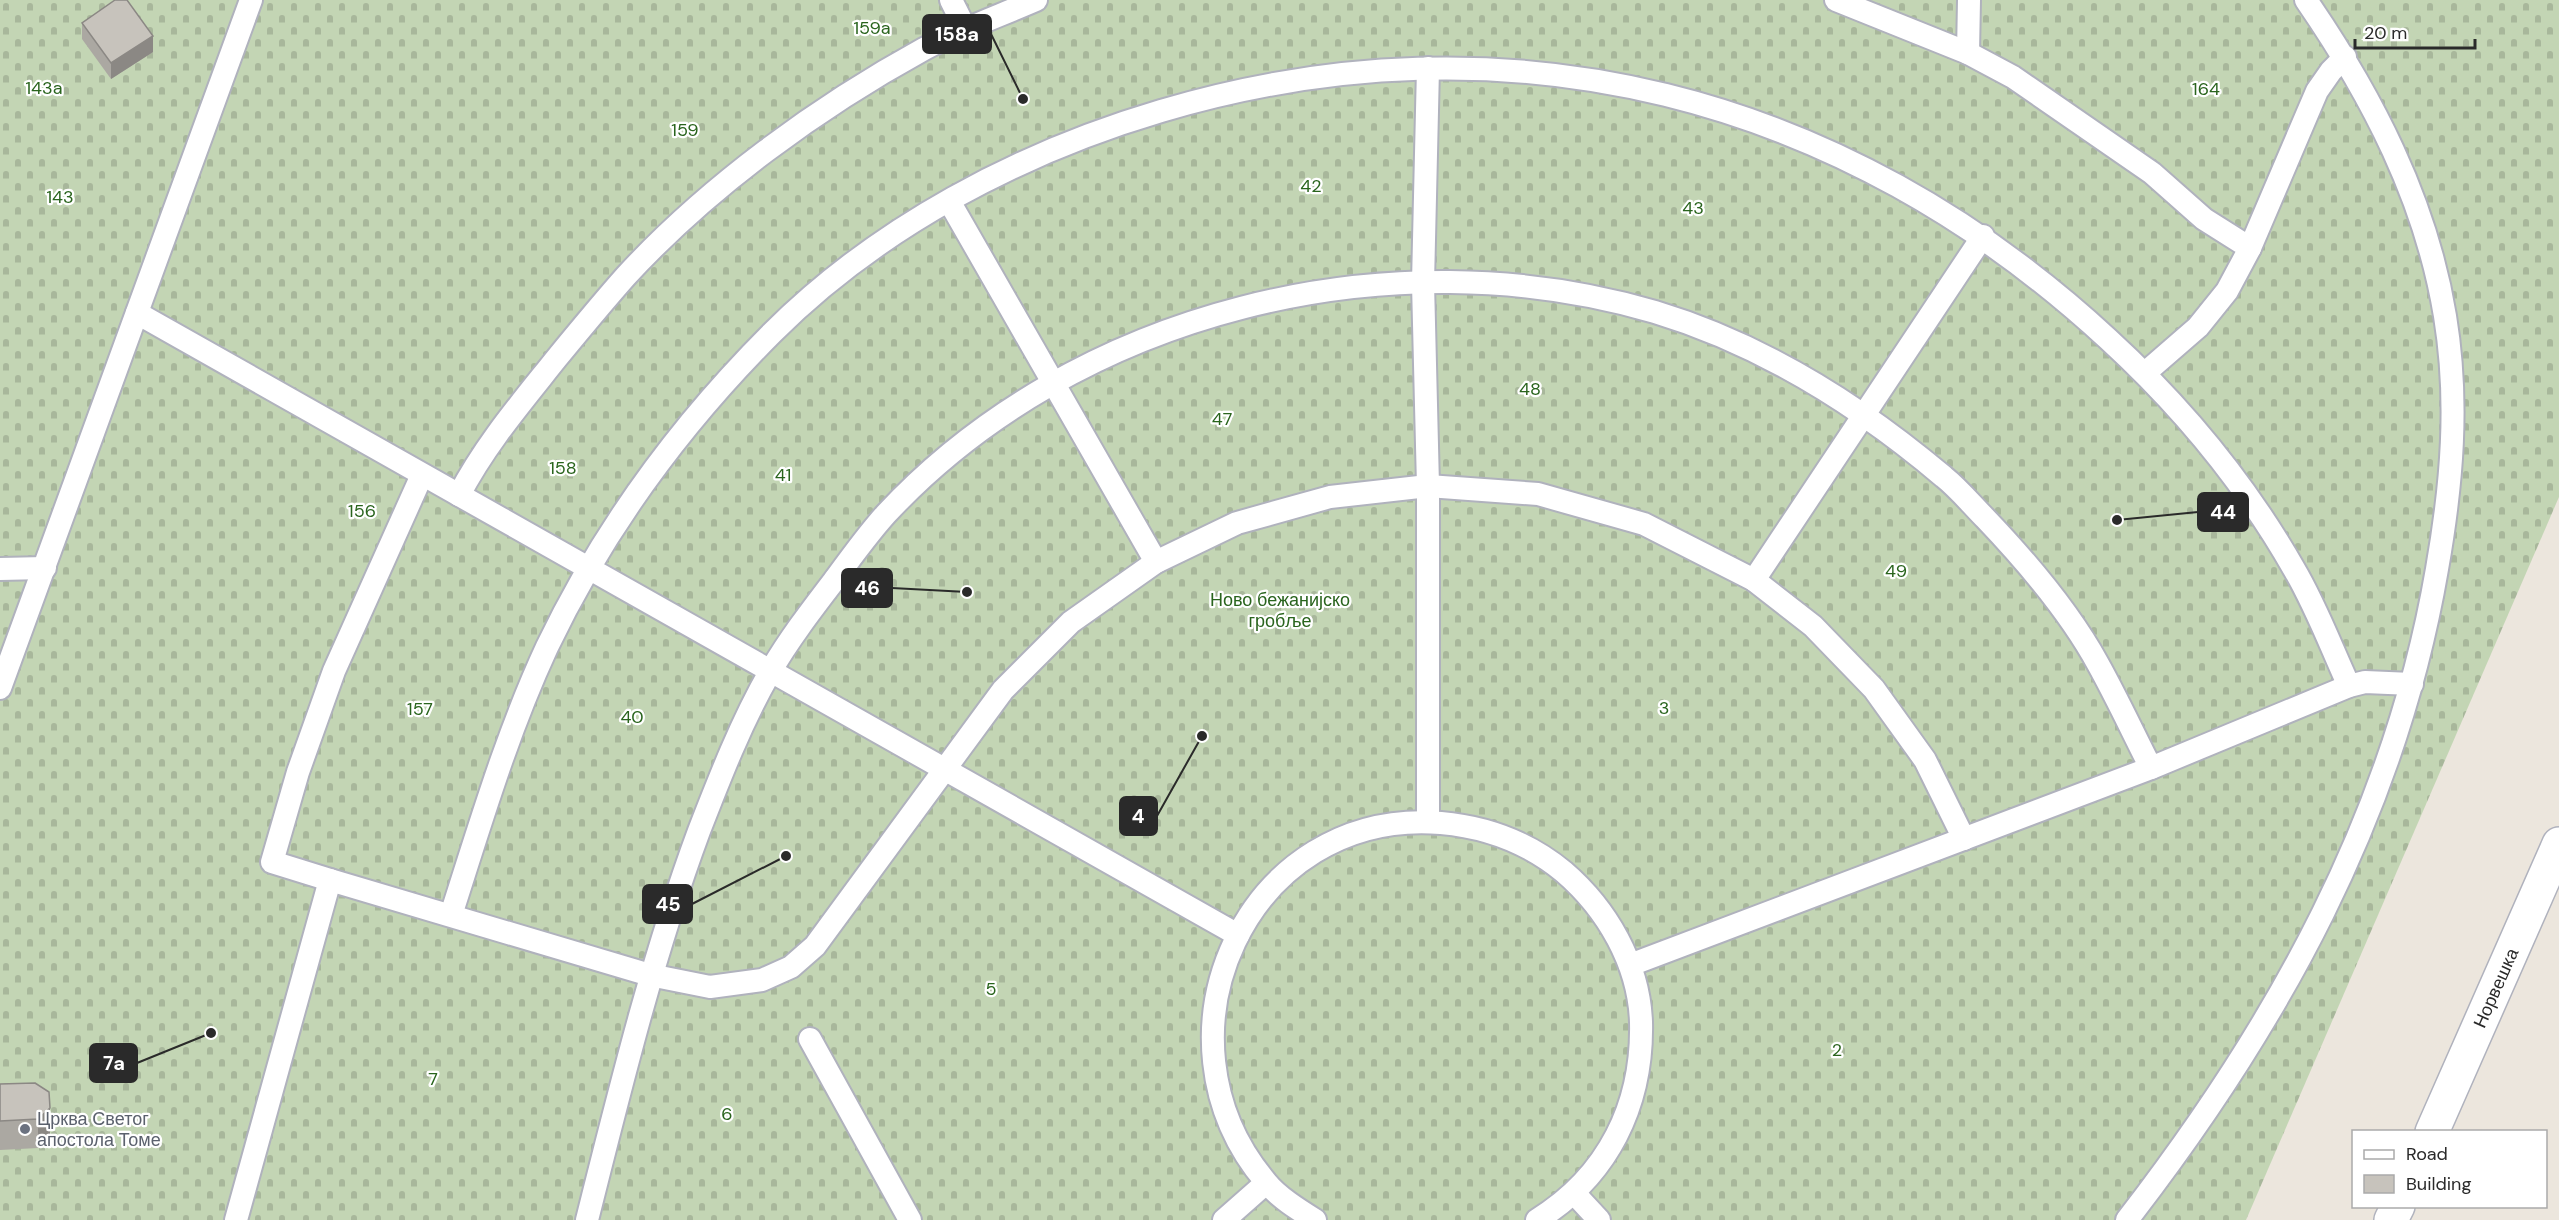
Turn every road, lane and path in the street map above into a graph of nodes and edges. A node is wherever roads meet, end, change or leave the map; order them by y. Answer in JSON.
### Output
{"nodes":[{"id":1,"x":251,"y":0,"type":"edge"},
{"id":2,"x":951,"y":0,"type":"edge"},
{"id":3,"x":1036,"y":0,"type":"edge"},
{"id":4,"x":1836,"y":0,"type":"edge"},
{"id":5,"x":1969,"y":0,"type":"edge"},
{"id":6,"x":2306,"y":0,"type":"edge"},
{"id":7,"x":966,"y":30,"type":"junction"},
{"id":8,"x":1968,"y":53,"type":"junction"},
{"id":9,"x":2345,"y":57,"type":"junction"},
{"id":10,"x":1428,"y":68,"type":"junction"},
{"id":11,"x":949,"y":201,"type":"junction"},
{"id":12,"x":1983,"y":236,"type":"junction"},
{"id":13,"x":2250,"y":248,"type":"junction"},
{"id":14,"x":1423,"y":283,"type":"junction"},
{"id":15,"x":137,"y":313,"type":"junction"},
{"id":16,"x":2145,"y":373,"type":"junction"},
{"id":17,"x":1052,"y":384,"type":"junction"},
{"id":18,"x":1865,"y":416,"type":"junction"},
{"id":19,"x":422,"y":475,"type":"junction"},
{"id":20,"x":1428,"y":486,"type":"junction"},
{"id":21,"x":459,"y":495,"type":"junction"},
{"id":22,"x":1156,"y":562,"type":"junction"},
{"id":23,"x":45,"y":567,"type":"junction"},
{"id":24,"x":588,"y":568,"type":"junction"},
{"id":25,"x":0,"y":569,"type":"edge"},
{"id":26,"x":1754,"y":580,"type":"junction"},
{"id":27,"x":770,"y":672,"type":"junction"},
{"id":28,"x":2412,"y":684,"type":"junction"},
{"id":29,"x":2349,"y":686,"type":"junction"},
{"id":30,"x":0,"y":688,"type":"edge"},
{"id":31,"x":2151,"y":768,"type":"junction"},
{"id":32,"x":944,"y":769,"type":"junction"},
{"id":33,"x":1428,"y":822,"type":"junction"},
{"id":34,"x":1964,"y":839,"type":"junction"},
{"id":35,"x":2559,"y":844,"type":"edge"},
{"id":36,"x":330,"y":880,"type":"junction"},
{"id":37,"x":451,"y":915,"type":"junction"},
{"id":38,"x":1238,"y":935,"type":"junction"},
{"id":39,"x":1630,"y":965,"type":"junction"},
{"id":40,"x":650,"y":975,"type":"junction"},
{"id":41,"x":810,"y":1039,"type":"dead end"},
{"id":42,"x":2432,"y":1130,"type":"edge"},
{"id":43,"x":1266,"y":1183,"type":"junction"},
{"id":44,"x":1574,"y":1193,"type":"junction"},
{"id":45,"x":236,"y":1220,"type":"edge"},
{"id":46,"x":587,"y":1220,"type":"edge"},
{"id":47,"x":910,"y":1220,"type":"edge"},
{"id":48,"x":1224,"y":1220,"type":"edge"},
{"id":49,"x":1315,"y":1220,"type":"edge"},
{"id":50,"x":1538,"y":1220,"type":"edge"},
{"id":51,"x":1599,"y":1220,"type":"edge"},
{"id":52,"x":2127,"y":1220,"type":"edge"}],
"edges":[{"from":1,"to":15,"type":"lane"},
{"from":2,"to":7,"type":"lane"},
{"from":3,"to":7,"type":"lane"},
{"from":4,"to":8,"type":"lane"},
{"from":5,"to":8,"type":"lane"},
{"from":6,"to":9,"type":"lane"},
{"from":7,"to":21,"type":"lane"},
{"from":8,"to":13,"type":"lane"},
{"from":9,"to":13,"type":"lane"},
{"from":9,"to":28,"type":"lane"},
{"from":10,"to":11,"type":"lane"},
{"from":10,"to":12,"type":"lane"},
{"from":10,"to":14,"type":"lane"},
{"from":11,"to":17,"type":"lane"},
{"from":11,"to":24,"type":"lane"},
{"from":12,"to":16,"type":"lane"},
{"from":12,"to":18,"type":"lane"},
{"from":13,"to":16,"type":"lane"},
{"from":14,"to":17,"type":"lane"},
{"from":14,"to":18,"type":"lane"},
{"from":14,"to":20,"type":"lane"},
{"from":15,"to":19,"type":"lane"},
{"from":15,"to":23,"type":"lane"},
{"from":16,"to":29,"type":"lane"},
{"from":17,"to":22,"type":"lane"},
{"from":17,"to":27,"type":"lane"},
{"from":18,"to":26,"type":"lane"},
{"from":18,"to":31,"type":"lane"},
{"from":19,"to":21,"type":"lane"},
{"from":19,"to":36,"type":"lane"},
{"from":20,"to":22,"type":"lane"},
{"from":20,"to":26,"type":"lane"},
{"from":20,"to":33,"type":"lane"},
{"from":21,"to":24,"type":"lane"},
{"from":22,"to":32,"type":"lane"},
{"from":23,"to":25,"type":"lane"},
{"from":23,"to":30,"type":"lane"},
{"from":24,"to":27,"type":"lane"},
{"from":24,"to":37,"type":"lane"},
{"from":26,"to":34,"type":"lane"},
{"from":27,"to":32,"type":"lane"},
{"from":27,"to":40,"type":"lane"},
{"from":28,"to":29,"type":"lane"},
{"from":28,"to":52,"type":"lane"},
{"from":29,"to":31,"type":"lane"},
{"from":31,"to":34,"type":"lane"},
{"from":32,"to":38,"type":"lane"},
{"from":32,"to":40,"type":"lane"},
{"from":33,"to":38,"type":"lane"},
{"from":33,"to":39,"type":"lane"},
{"from":34,"to":39,"type":"lane"},
{"from":35,"to":42,"type":"main road","name":"Норвешка"},
{"from":36,"to":37,"type":"lane"},
{"from":36,"to":45,"type":"lane"},
{"from":37,"to":40,"type":"lane"},
{"from":38,"to":43,"type":"lane"},
{"from":39,"to":44,"type":"lane"},
{"from":40,"to":46,"type":"lane"},
{"from":41,"to":47,"type":"lane"},
{"from":43,"to":48,"type":"lane"},
{"from":43,"to":49,"type":"lane"},
{"from":44,"to":50,"type":"lane"},
{"from":44,"to":51,"type":"lane"}]}
